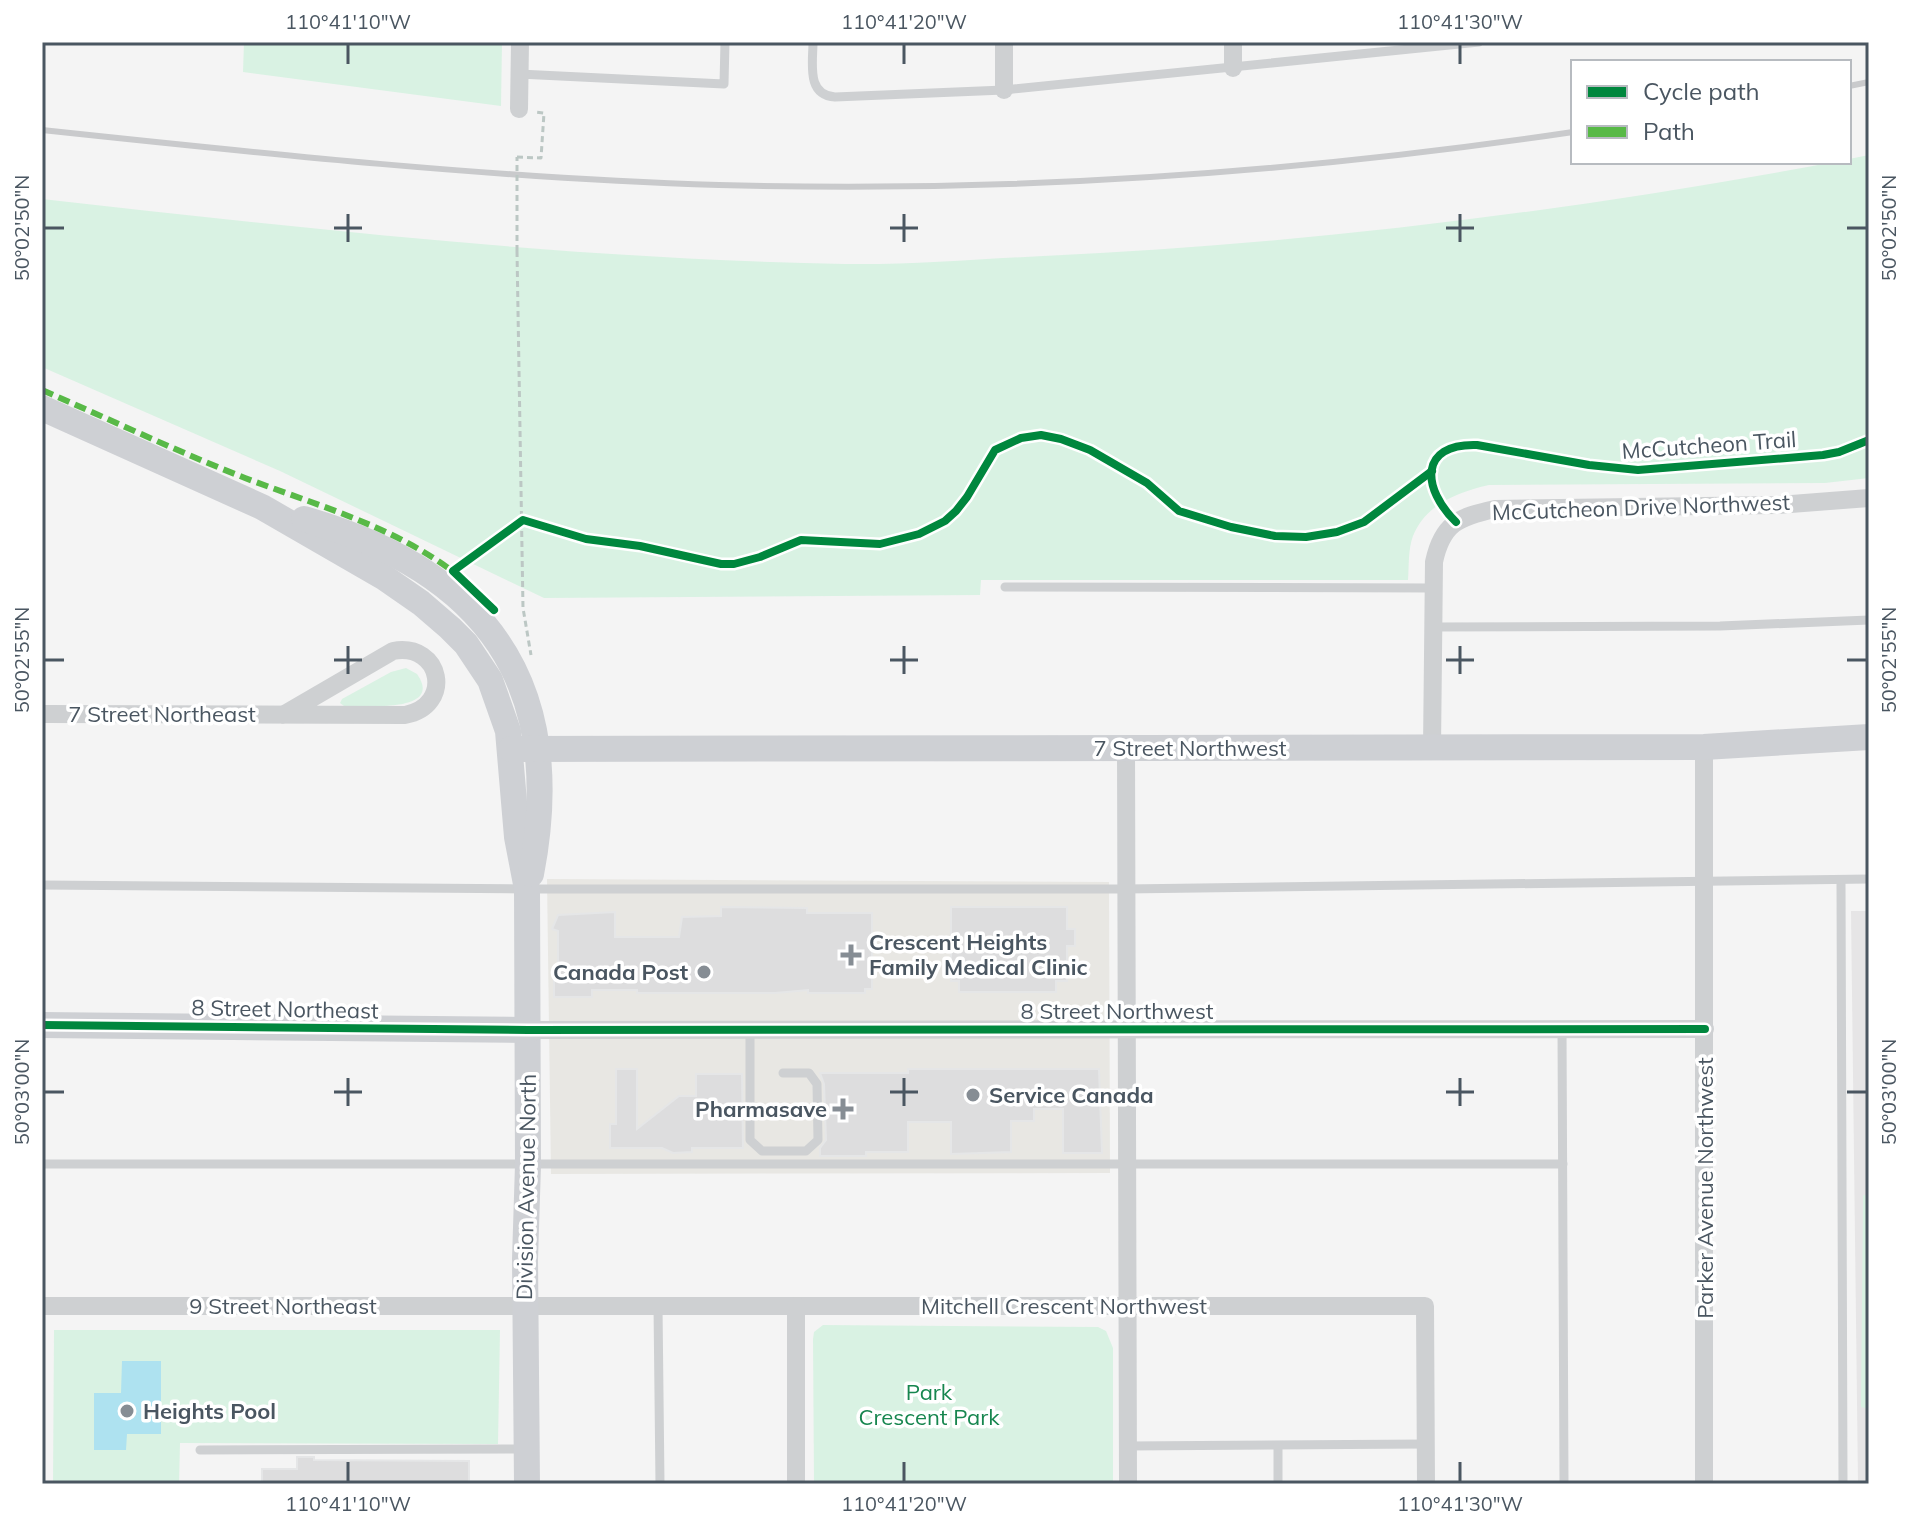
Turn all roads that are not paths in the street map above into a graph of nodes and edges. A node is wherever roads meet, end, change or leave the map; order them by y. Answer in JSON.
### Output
{"nodes":[{"id":1,"x":520,"y":42,"type":"edge"},
{"id":2,"x":725,"y":42,"type":"edge"},
{"id":3,"x":813,"y":42,"type":"edge"},
{"id":4,"x":1004,"y":42,"type":"edge"},
{"id":5,"x":1233,"y":42,"type":"edge"},
{"id":6,"x":1479,"y":42,"type":"edge"},
{"id":7,"x":1233,"y":68,"type":"junction"},
{"id":8,"x":519,"y":74,"type":"junction"},
{"id":9,"x":1004,"y":90,"type":"junction"},
{"id":10,"x":519,"y":109,"type":"road end"},
{"id":11,"x":42,"y":408,"type":"edge"},
{"id":12,"x":1869,"y":498,"type":"edge"},
{"id":13,"x":262,"y":507,"type":"junction"},
{"id":14,"x":1005,"y":587,"type":"dead end"},
{"id":15,"x":1434,"y":588,"type":"junction"},
{"id":16,"x":1869,"y":620,"type":"edge"},
{"id":17,"x":1433,"y":627,"type":"junction"},
{"id":18,"x":42,"y":714,"type":"edge"},
{"id":19,"x":283,"y":715,"type":"junction"},
{"id":20,"x":1869,"y":737,"type":"edge"},
{"id":21,"x":1704,"y":747,"type":"junction"},
{"id":22,"x":1126,"y":748,"type":"junction"},
{"id":23,"x":1432,"y":748,"type":"junction"},
{"id":24,"x":524,"y":750,"type":"junction"},
{"id":25,"x":1869,"y":879,"type":"edge"},
{"id":26,"x":1704,"y":882,"type":"junction"},
{"id":27,"x":1841,"y":882,"type":"junction"},
{"id":28,"x":42,"y":885,"type":"edge"},
{"id":29,"x":527,"y":889,"type":"junction"},
{"id":30,"x":1126,"y":889,"type":"junction"},
{"id":31,"x":42,"y":1025,"type":"edge"},
{"id":32,"x":1127,"y":1029,"type":"junction"},
{"id":33,"x":1562,"y":1029,"type":"junction"},
{"id":34,"x":1705,"y":1029,"type":"junction"},
{"id":35,"x":528,"y":1030,"type":"junction"},
{"id":36,"x":750,"y":1030,"type":"junction"},
{"id":37,"x":783,"y":1073,"type":"dead end"},
{"id":38,"x":42,"y":1164,"type":"edge"},
{"id":39,"x":1128,"y":1164,"type":"junction"},
{"id":40,"x":1563,"y":1164,"type":"junction"},
{"id":41,"x":528,"y":1165,"type":"junction"},
{"id":42,"x":42,"y":1306,"type":"edge"},
{"id":43,"x":525,"y":1306,"type":"junction"},
{"id":44,"x":658,"y":1306,"type":"junction"},
{"id":45,"x":796,"y":1306,"type":"junction"},
{"id":46,"x":1128,"y":1306,"type":"junction"},
{"id":47,"x":1426,"y":1444,"type":"junction"},
{"id":48,"x":1128,"y":1446,"type":"junction"},
{"id":49,"x":1278,"y":1446,"type":"junction"},
{"id":50,"x":527,"y":1449,"type":"junction"},
{"id":51,"x":200,"y":1450,"type":"dead end"},
{"id":52,"x":527,"y":1484,"type":"edge"},
{"id":53,"x":660,"y":1484,"type":"edge"},
{"id":54,"x":796,"y":1484,"type":"edge"},
{"id":55,"x":1128,"y":1484,"type":"edge"},
{"id":56,"x":1278,"y":1484,"type":"edge"},
{"id":57,"x":1426,"y":1484,"type":"edge"},
{"id":58,"x":1564,"y":1484,"type":"edge"},
{"id":59,"x":1704,"y":1484,"type":"edge"},
{"id":60,"x":1843,"y":1484,"type":"edge"}],
"edges":[{"from":1,"to":8,"type":"street"},
{"from":2,"to":8,"type":"lane"},
{"from":3,"to":9,"type":"lane"},
{"from":4,"to":9,"type":"street"},
{"from":5,"to":7,"type":"street"},
{"from":6,"to":7,"type":"lane"},
{"from":7,"to":9,"type":"lane"},
{"from":8,"to":10,"type":"street"},
{"from":11,"to":13,"type":"street"},
{"from":12,"to":15,"type":"street","name":"McCutcheon Drive Northwest"},
{"from":13,"to":24,"type":"street","name":"Division Avenue North"},
{"from":13,"to":24,"type":"street","name":"Division Avenue North"},
{"from":14,"to":15,"type":"lane"},
{"from":15,"to":17,"type":"street","name":"McCutcheon Drive Northwest"},
{"from":16,"to":17,"type":"lane"},
{"from":17,"to":23,"type":"street","name":"McCutcheon Drive Northwest"},
{"from":18,"to":19,"type":"street","name":"7 Street Northeast"},
{"from":19,"to":19,"type":"street","name":"7 Street Northeast"},
{"from":20,"to":21,"type":"street","name":"7 Street Northwest"},
{"from":21,"to":23,"type":"street","name":"7 Street Northwest"},
{"from":21,"to":26,"type":"street","name":"Parker Avenue Northwest"},
{"from":22,"to":23,"type":"street","name":"7 Street Northwest"},
{"from":22,"to":24,"type":"street","name":"7 Street Northwest"},
{"from":22,"to":30,"type":"street"},
{"from":24,"to":29,"type":"street","name":"Division Avenue North"},
{"from":25,"to":27,"type":"lane"},
{"from":26,"to":27,"type":"lane"},
{"from":26,"to":30,"type":"lane"},
{"from":26,"to":34,"type":"street","name":"Parker Avenue Northwest"},
{"from":27,"to":60,"type":"lane"},
{"from":28,"to":29,"type":"lane"},
{"from":29,"to":30,"type":"lane"},
{"from":29,"to":35,"type":"street","name":"Division Avenue North"},
{"from":30,"to":32,"type":"street"},
{"from":31,"to":35,"type":"street","name":"8 Street Northeast"},
{"from":32,"to":33,"type":"street","name":"8 Street Northwest"},
{"from":32,"to":36,"type":"street","name":"8 Street Northwest"},
{"from":32,"to":39,"type":"street"},
{"from":33,"to":34,"type":"street","name":"8 Street Northwest"},
{"from":33,"to":40,"type":"lane"},
{"from":34,"to":59,"type":"street","name":"Parker Avenue Northwest"},
{"from":35,"to":36,"type":"street","name":"8 Street Northwest"},
{"from":35,"to":41,"type":"street","name":"Division Avenue North"},
{"from":36,"to":37,"type":"lane"},
{"from":38,"to":41,"type":"lane"},
{"from":39,"to":40,"type":"lane"},
{"from":39,"to":41,"type":"lane"},
{"from":39,"to":46,"type":"street"},
{"from":40,"to":58,"type":"lane"},
{"from":41,"to":43,"type":"street","name":"Division Avenue North"},
{"from":42,"to":43,"type":"street","name":"9 Street Northeast"},
{"from":43,"to":44,"type":"street","name":"Mitchell Crescent Northwest"},
{"from":43,"to":50,"type":"street","name":"Division Avenue North"},
{"from":44,"to":45,"type":"street","name":"Mitchell Crescent Northwest"},
{"from":44,"to":53,"type":"lane"},
{"from":45,"to":46,"type":"street","name":"Mitchell Crescent Northwest"},
{"from":45,"to":54,"type":"street"},
{"from":46,"to":47,"type":"street","name":"Mitchell Crescent Northwest"},
{"from":46,"to":48,"type":"street"},
{"from":47,"to":49,"type":"lane"},
{"from":47,"to":57,"type":"street","name":"Mitchell Crescent Northwest"},
{"from":48,"to":49,"type":"lane"},
{"from":48,"to":55,"type":"street"},
{"from":49,"to":56,"type":"lane"},
{"from":50,"to":51,"type":"lane"},
{"from":50,"to":52,"type":"street","name":"Division Avenue North"}]}
